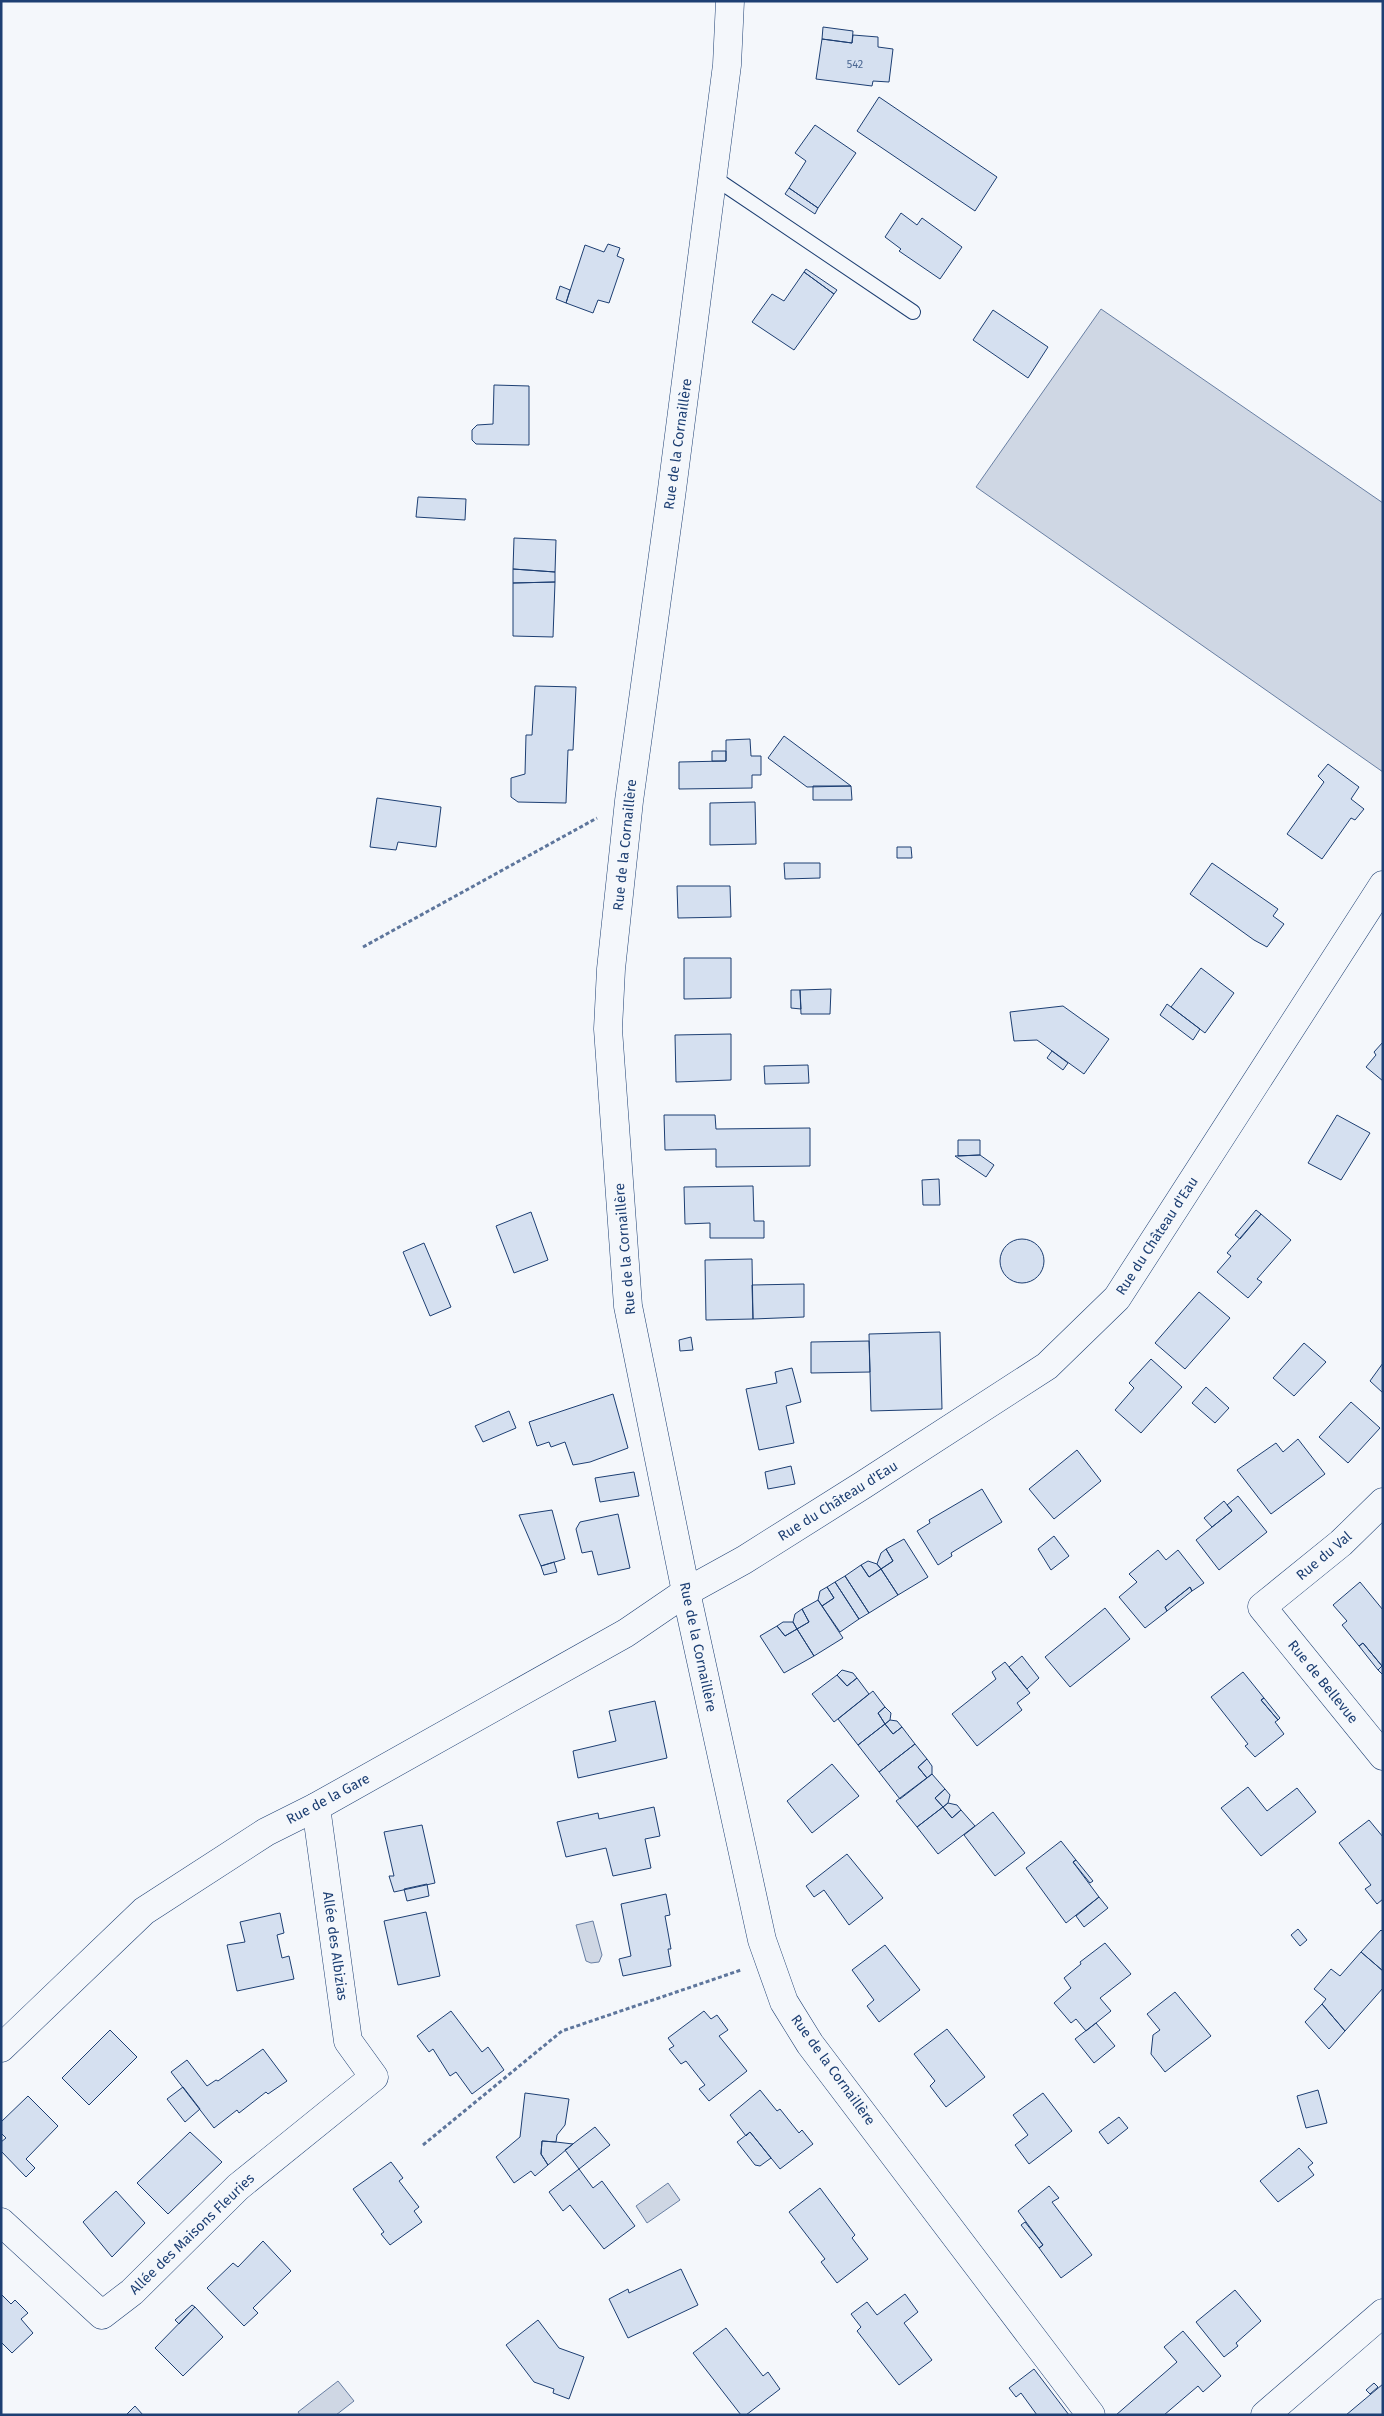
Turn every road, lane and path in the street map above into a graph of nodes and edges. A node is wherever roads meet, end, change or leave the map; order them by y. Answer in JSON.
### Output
{"nodes":[{"id":1,"x":730,"y":1,"type":"edge"},
{"id":2,"x":713,"y":177,"type":"junction"},
{"id":3,"x":913,"y":312,"type":"dead end"},
{"id":4,"x":629,"y":801,"type":"junction"},
{"id":5,"x":1383,"y":886,"type":"edge"},
{"id":6,"x":363,"y":947,"type":"dead end"},
{"id":7,"x":1383,"y":1502,"type":"edge"},
{"id":8,"x":686,"y":1592,"type":"junction"},
{"id":9,"x":1262,"y":1607,"type":"joint"},
{"id":10,"x":1383,"y":1756,"type":"edge"},
{"id":11,"x":316,"y":1806,"type":"junction"},
{"id":12,"x":768,"y":1961,"type":"junction"},
{"id":13,"x":1,"y":2048,"type":"edge"},
{"id":14,"x":374,"y":2077,"type":"joint"},
{"id":15,"x":423,"y":2145,"type":"dead end"},
{"id":16,"x":1,"y":2222,"type":"edge"},
{"id":17,"x":1383,"y":2312,"type":"edge"},
{"id":18,"x":1091,"y":2415,"type":"edge"},
{"id":19,"x":1265,"y":2415,"type":"edge"}],
"edges":[{"from":1,"to":2,"type":"street","name":"Rue de la Cornaillère"},
{"from":2,"to":3,"type":"lane"},
{"from":2,"to":4,"type":"street","name":"Rue de la Cornaillère"},
{"from":4,"to":6,"type":"path"},
{"from":4,"to":8,"type":"street","name":"Rue de la Cornaillère"},
{"from":5,"to":8,"type":"street","name":"Rue du Château d'Eau"},
{"from":7,"to":9,"type":"street","name":"Rue du Val"},
{"from":8,"to":11,"type":"street","name":"Rue de la Gare"},
{"from":8,"to":12,"type":"street","name":"Rue de la Cornaillère"},
{"from":9,"to":10,"type":"street","name":"Rue de Bellevue"},
{"from":11,"to":13,"type":"street","name":"Rue de la Gare"},
{"from":11,"to":14,"type":"street","name":"Allée des Albizias"},
{"from":12,"to":15,"type":"path"},
{"from":12,"to":18,"type":"street","name":"Rue de la Cornaillère"},
{"from":14,"to":16,"type":"street","name":"Allée des Maisons Fleuries"},
{"from":17,"to":19,"type":"street"}]}
